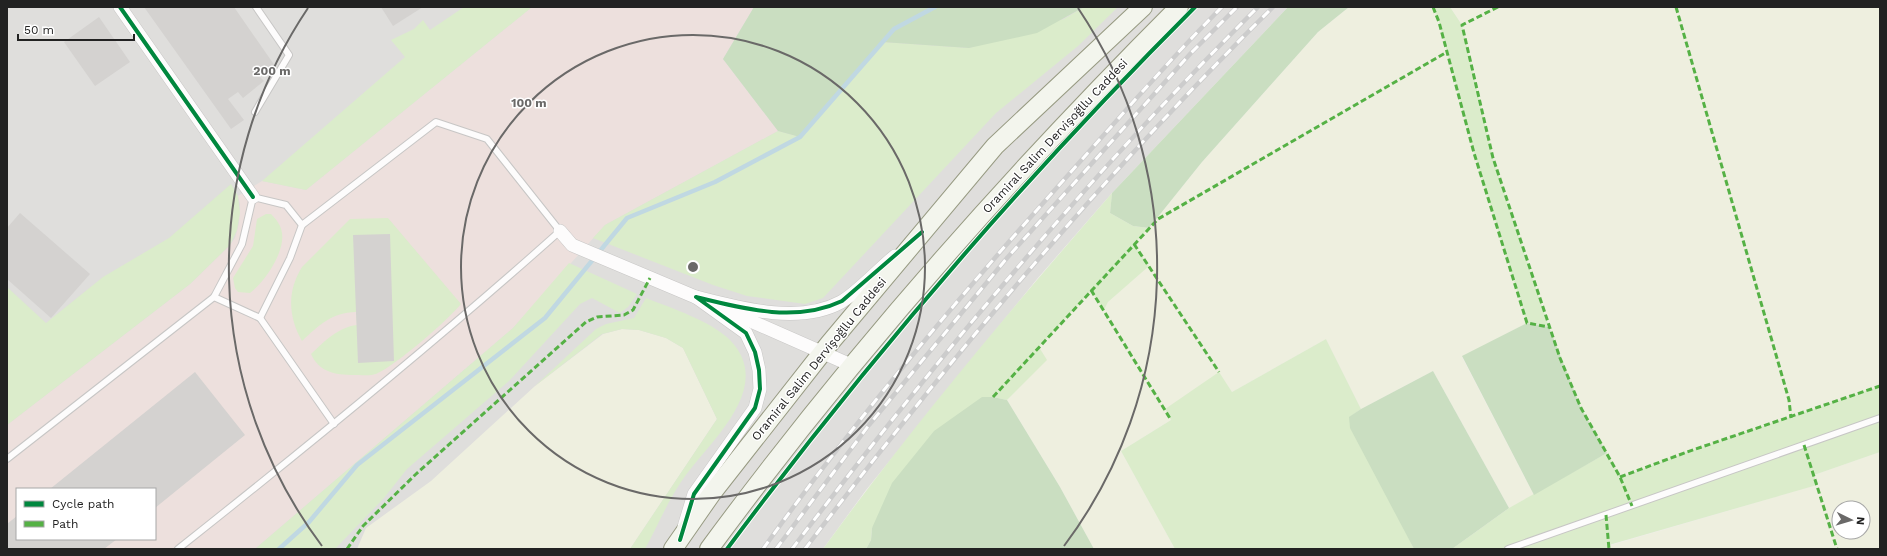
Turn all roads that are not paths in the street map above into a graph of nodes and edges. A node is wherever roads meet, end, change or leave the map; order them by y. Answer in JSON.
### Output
{"nodes":[{"id":1,"x":120,"y":7,"type":"edge"},
{"id":2,"x":256,"y":7,"type":"edge"},
{"id":3,"x":1143,"y":7,"type":"edge"},
{"id":4,"x":1178,"y":7,"type":"edge"},
{"id":5,"x":255,"y":112,"type":"dead end"},
{"id":6,"x":253,"y":197,"type":"junction"},
{"id":7,"x":302,"y":224,"type":"junction"},
{"id":8,"x":560,"y":232,"type":"junction"},
{"id":9,"x":922,"y":232,"type":"junction"},
{"id":10,"x":214,"y":297,"type":"junction"},
{"id":11,"x":696,"y":297,"type":"junction"},
{"id":12,"x":260,"y":318,"type":"junction"},
{"id":13,"x":823,"y":352,"type":"junction"},
{"id":14,"x":853,"y":366,"type":"junction"},
{"id":15,"x":1880,"y":418,"type":"edge"},
{"id":16,"x":334,"y":424,"type":"junction"},
{"id":17,"x":7,"y":459,"type":"edge"},
{"id":18,"x":677,"y":544,"type":"edge"},
{"id":19,"x":178,"y":549,"type":"edge"},
{"id":20,"x":709,"y":549,"type":"edge"},
{"id":21,"x":1508,"y":549,"type":"edge"}],
"edges":[{"from":1,"to":6,"type":"street"},
{"from":2,"to":5,"type":"lane"},
{"from":3,"to":9,"type":"main road","name":"Oramiral Salim Dervişoğllu Caddesi"},
{"from":4,"to":14,"type":"main road","name":"Oramiral Salim Dervişoğllu Caddesi"},
{"from":6,"to":7,"type":"lane"},
{"from":6,"to":10,"type":"lane"},
{"from":7,"to":8,"type":"lane"},
{"from":7,"to":12,"type":"lane"},
{"from":8,"to":11,"type":"street"},
{"from":8,"to":16,"type":"lane"},
{"from":9,"to":11,"type":"street"},
{"from":9,"to":13,"type":"main road","name":"Oramiral Salim Dervişoğllu Caddesi"},
{"from":10,"to":12,"type":"lane"},
{"from":10,"to":17,"type":"lane"},
{"from":11,"to":13,"type":"street"},
{"from":11,"to":18,"type":"street"},
{"from":12,"to":16,"type":"lane"},
{"from":13,"to":14,"type":"street"},
{"from":13,"to":18,"type":"main road","name":"Oramiral Salim Dervişoğllu Caddesi"},
{"from":14,"to":20,"type":"main road","name":"Oramiral Salim Dervişoğllu Caddesi"},
{"from":15,"to":21,"type":"lane"},
{"from":16,"to":19,"type":"lane"}]}
